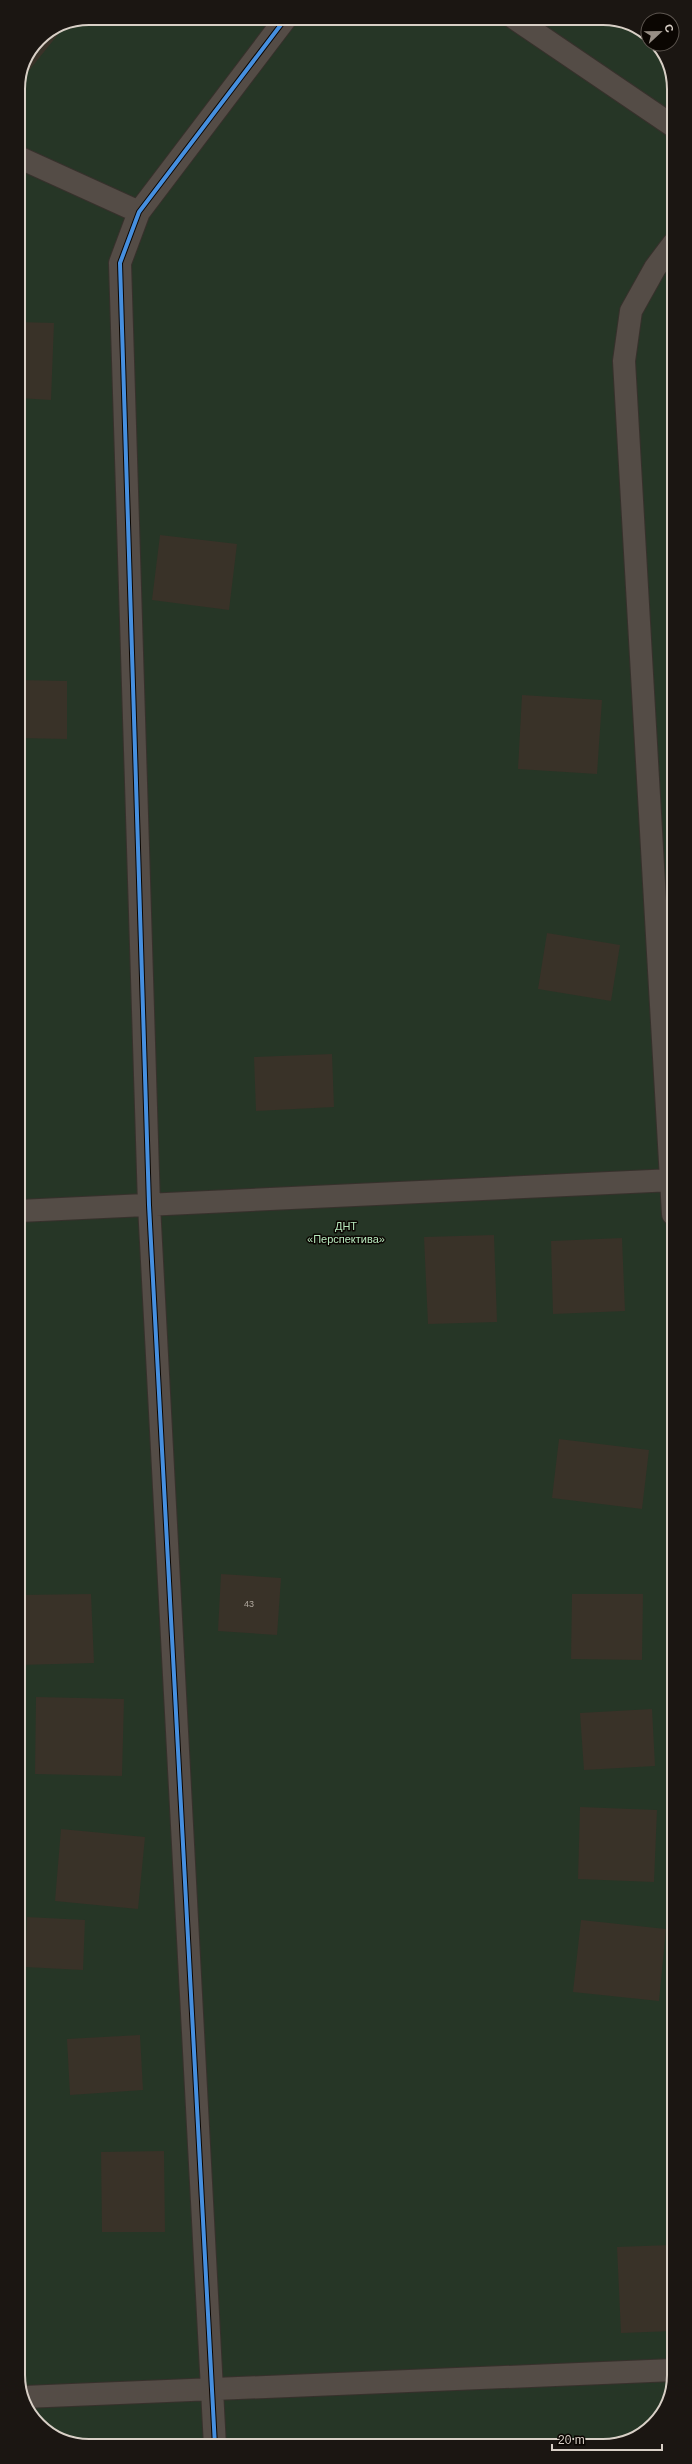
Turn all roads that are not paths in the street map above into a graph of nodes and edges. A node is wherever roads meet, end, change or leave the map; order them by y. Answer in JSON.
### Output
{"nodes":[{"id":1,"x":281,"y":25,"type":"edge"},
{"id":2,"x":523,"y":25,"type":"edge"},
{"id":3,"x":667,"y":122,"type":"edge"},
{"id":4,"x":25,"y":160,"type":"edge"},
{"id":5,"x":139,"y":212,"type":"junction"},
{"id":6,"x":667,"y":252,"type":"edge"},
{"id":7,"x":667,"y":1095,"type":"edge"},
{"id":8,"x":667,"y":1180,"type":"edge"},
{"id":9,"x":149,"y":1205,"type":"junction"},
{"id":10,"x":25,"y":1211,"type":"edge"},
{"id":11,"x":667,"y":2370,"type":"edge"},
{"id":12,"x":212,"y":2389,"type":"junction"},
{"id":13,"x":29,"y":2397,"type":"edge"},
{"id":14,"x":215,"y":2439,"type":"edge"}],
"edges":[{"from":1,"to":5,"type":"street"},
{"from":2,"to":3,"type":"street"},
{"from":4,"to":5,"type":"street"},
{"from":5,"to":9,"type":"street"},
{"from":6,"to":7,"type":"street"},
{"from":8,"to":9,"type":"street"},
{"from":9,"to":10,"type":"street"},
{"from":9,"to":12,"type":"street"},
{"from":11,"to":12,"type":"street"},
{"from":12,"to":13,"type":"street"},
{"from":12,"to":14,"type":"street"}]}
